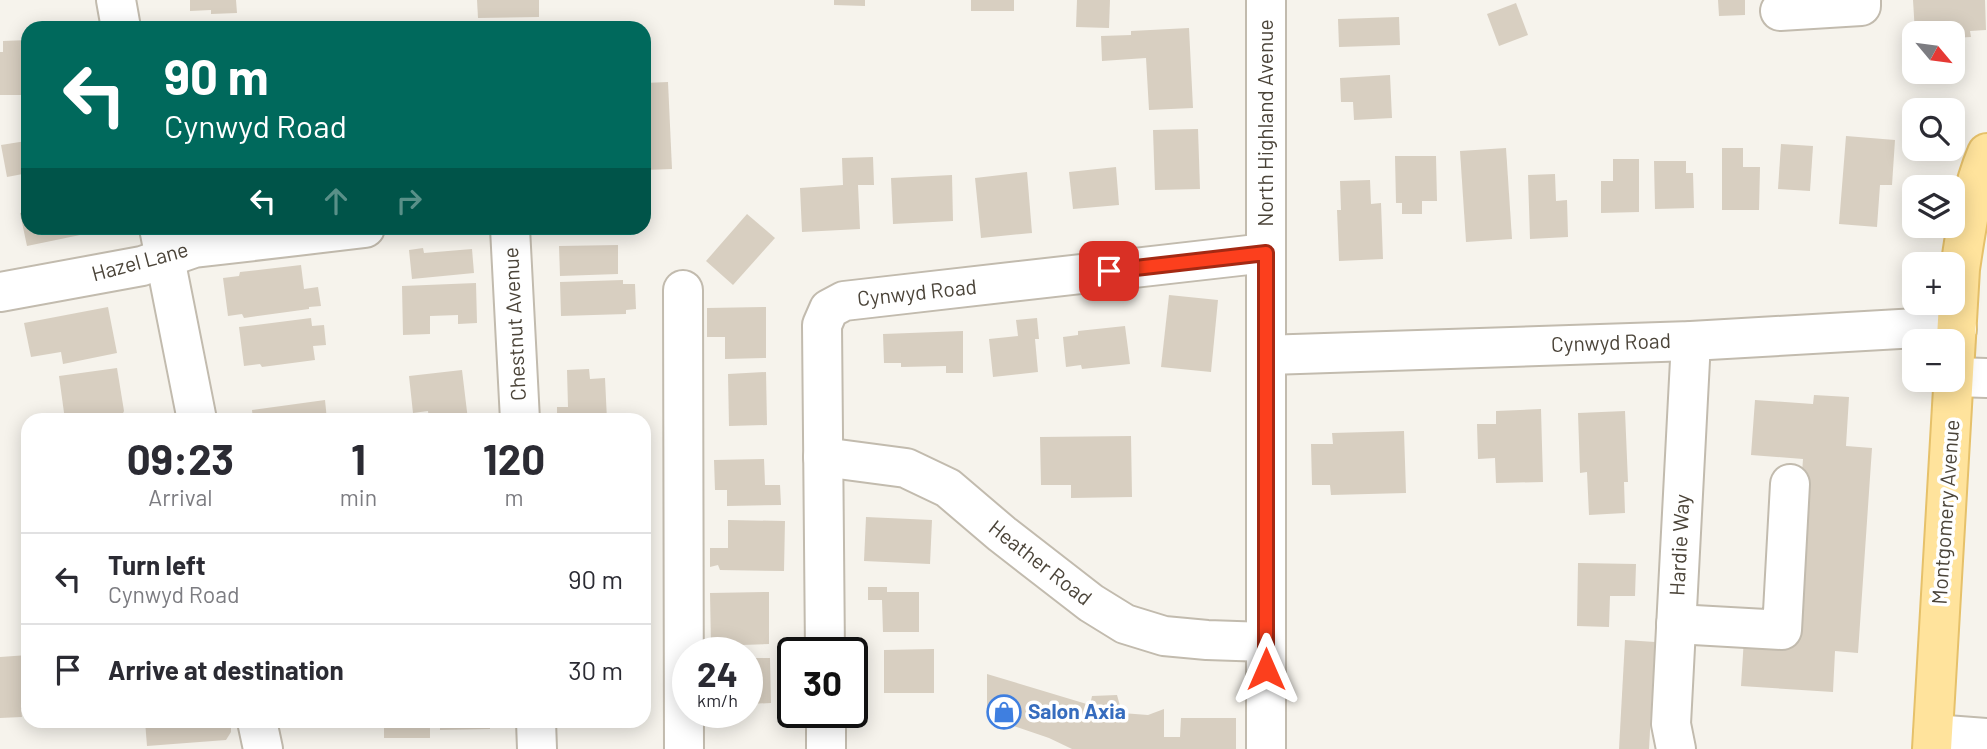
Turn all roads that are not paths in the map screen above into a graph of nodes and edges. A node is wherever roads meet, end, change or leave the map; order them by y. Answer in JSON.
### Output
{"nodes":[{"id":1,"x":116,"y":0,"type":"edge"},
{"id":2,"x":1266,"y":0,"type":"edge"},
{"id":3,"x":1861,"y":0,"type":"edge"},
{"id":4,"x":1780,"y":11,"type":"dead end"},
{"id":5,"x":120,"y":21,"type":"edge"},
{"id":6,"x":1987,"y":153,"type":"edge"},
{"id":7,"x":305,"y":235,"type":"edge"},
{"id":8,"x":510,"y":235,"type":"edge"},
{"id":9,"x":162,"y":243,"type":"edge"},
{"id":10,"x":1266,"y":253,"type":"junction"},
{"id":11,"x":683,"y":290,"type":"dead end"},
{"id":12,"x":0,"y":292,"type":"edge"},
{"id":13,"x":1957,"y":329,"type":"joint"},
{"id":14,"x":1692,"y":341,"type":"junction"},
{"id":15,"x":1266,"y":355,"type":"junction"},
{"id":16,"x":1965,"y":356,"type":"edge"},
{"id":17,"x":1971,"y":377,"type":"edge"},
{"id":18,"x":196,"y":413,"type":"edge"},
{"id":19,"x":520,"y":413,"type":"edge"},
{"id":20,"x":824,"y":457,"type":"junction"},
{"id":21,"x":1790,"y":484,"type":"dead end"},
{"id":22,"x":1676,"y":624,"type":"junction"},
{"id":23,"x":825,"y":637,"type":"edge"},
{"id":24,"x":1266,"y":642,"type":"junction"},
{"id":25,"x":258,"y":728,"type":"edge"},
{"id":26,"x":536,"y":728,"type":"edge"},
{"id":27,"x":826,"y":728,"type":"edge"},
{"id":28,"x":1987,"y":738,"type":"edge"},
{"id":29,"x":1932,"y":741,"type":"edge"},
{"id":30,"x":263,"y":749,"type":"edge"},
{"id":31,"x":537,"y":749,"type":"edge"},
{"id":32,"x":684,"y":749,"type":"edge"},
{"id":33,"x":826,"y":749,"type":"edge"},
{"id":34,"x":1266,"y":749,"type":"edge"},
{"id":35,"x":1676,"y":749,"type":"edge"}],
"edges":[{"from":1,"to":5,"type":"street"},
{"from":2,"to":10,"type":"street","name":"North Highland Avenue"},
{"from":3,"to":4,"type":"street"},
{"from":6,"to":13,"type":"main road","name":"Montgomery Avenue"},
{"from":7,"to":9,"type":"street","name":"Hazel Lane"},
{"from":8,"to":19,"type":"street","name":"Chestnut Avenue"},
{"from":9,"to":12,"type":"street","name":"Hazel Lane"},
{"from":9,"to":18,"type":"street"},
{"from":10,"to":15,"type":"street","name":"North Highland Avenue"},
{"from":10,"to":20,"type":"street","name":"Cynwyd Road"},
{"from":11,"to":32,"type":"street"},
{"from":13,"to":14,"type":"street","name":"Cynwyd Road"},
{"from":14,"to":15,"type":"street","name":"Cynwyd Road"},
{"from":14,"to":22,"type":"street","name":"Hardie Way"},
{"from":15,"to":24,"type":"street","name":"North Highland Avenue"},
{"from":16,"to":17,"type":"main road","name":"Montgomery Avenue"},
{"from":17,"to":29,"type":"main road","name":"Montgomery Avenue"},
{"from":20,"to":23,"type":"street","name":"Cynwyd Road"},
{"from":20,"to":24,"type":"street","name":"Heather Road"},
{"from":21,"to":22,"type":"street"},
{"from":22,"to":35,"type":"street","name":"Hardie Way"},
{"from":24,"to":34,"type":"street","name":"North Highland Avenue"},
{"from":25,"to":30,"type":"street"},
{"from":26,"to":31,"type":"street"},
{"from":27,"to":33,"type":"street"},
{"from":28,"to":29,"type":"street"}]}
